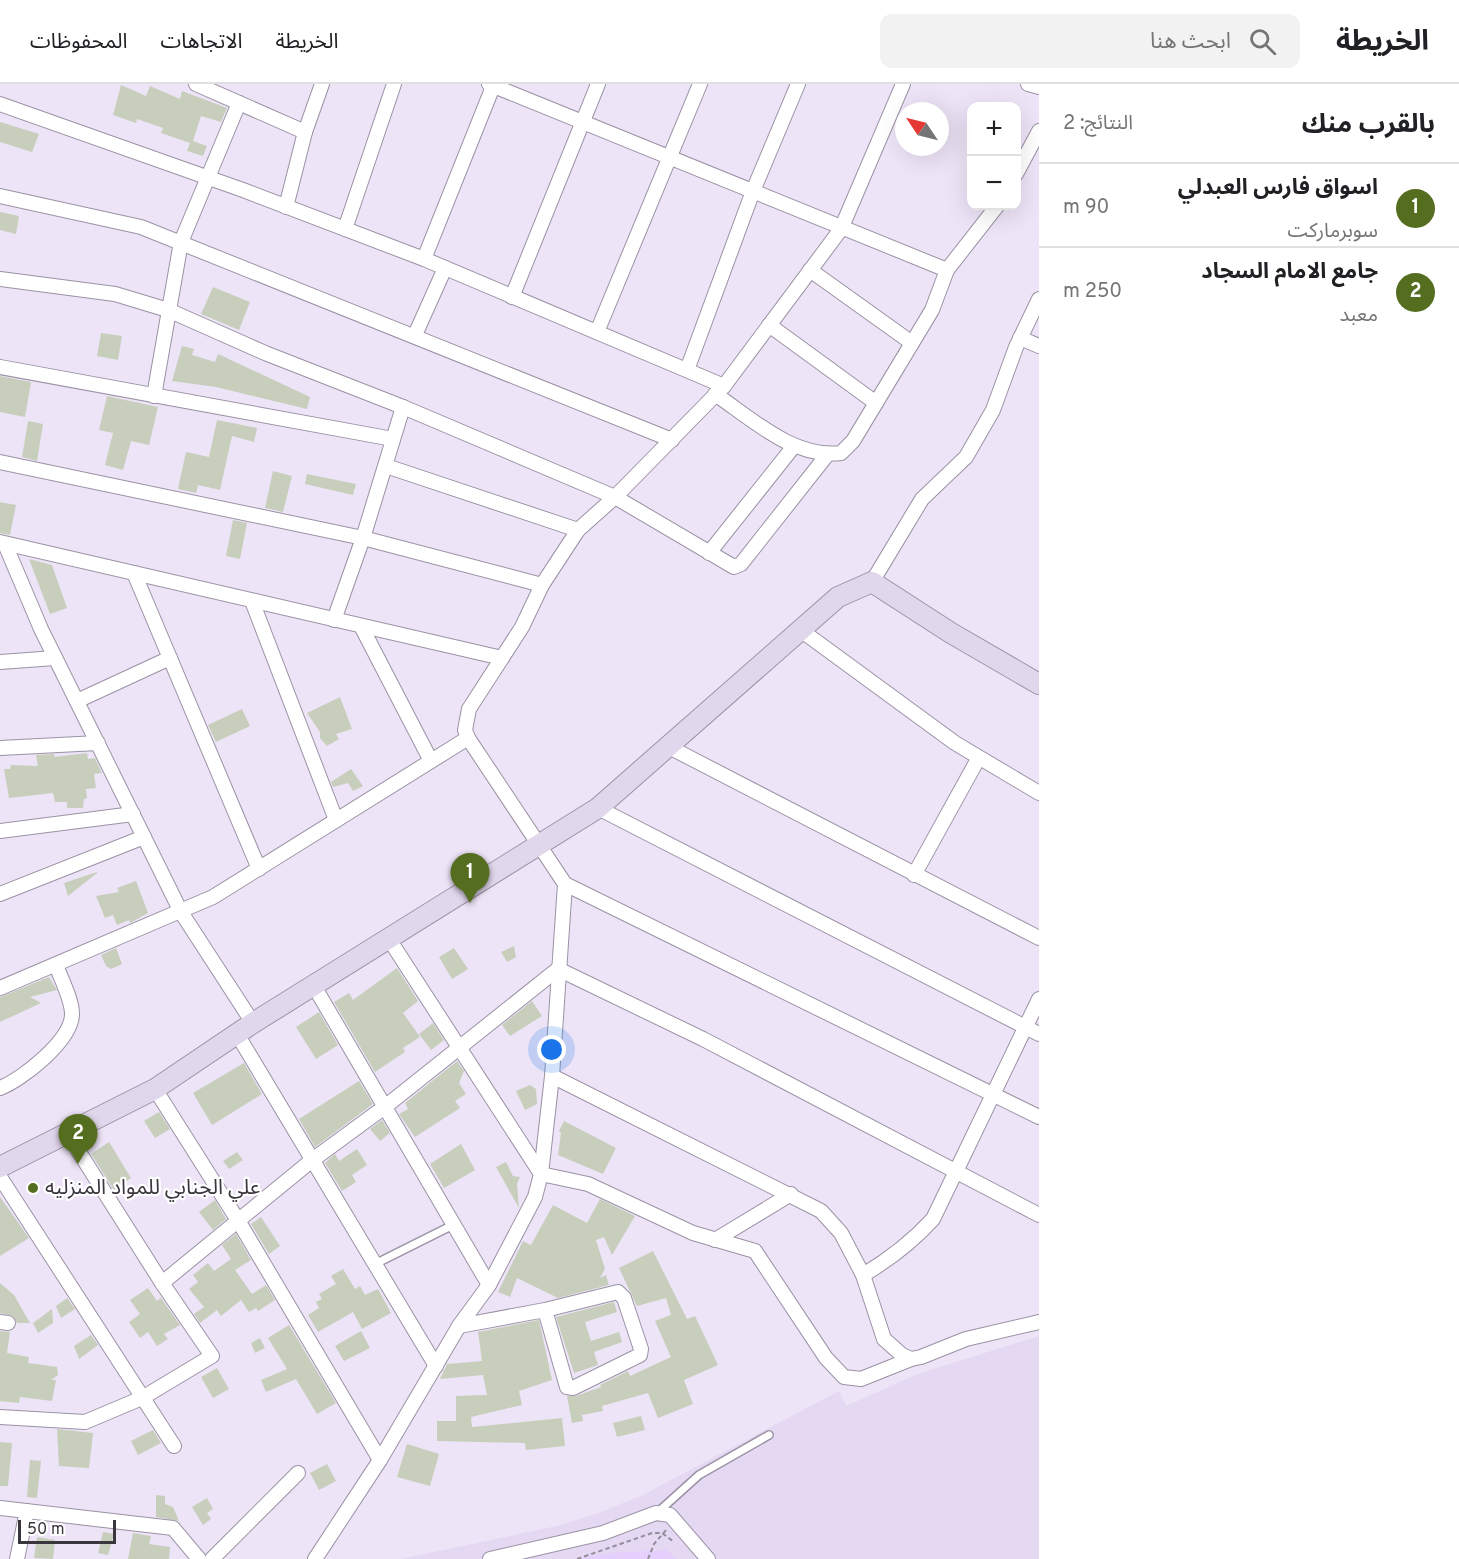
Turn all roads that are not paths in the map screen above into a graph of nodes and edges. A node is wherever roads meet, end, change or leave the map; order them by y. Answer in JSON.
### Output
{"nodes":[{"id":1,"x":196,"y":84,"type":"edge"},
{"id":2,"x":322,"y":84,"type":"edge"},
{"id":3,"x":394,"y":84,"type":"edge"},
{"id":4,"x":598,"y":84,"type":"edge"},
{"id":5,"x":700,"y":84,"type":"edge"},
{"id":6,"x":798,"y":84,"type":"edge"},
{"id":7,"x":903,"y":84,"type":"edge"},
{"id":8,"x":1028,"y":84,"type":"edge"},
{"id":9,"x":492,"y":85,"type":"edge"},
{"id":10,"x":1039,"y":87,"type":"edge"},
{"id":11,"x":239,"y":103,"type":"junction"},
{"id":12,"x":0,"y":104,"type":"edge"},
{"id":13,"x":583,"y":120,"type":"junction"},
{"id":14,"x":1039,"y":131,"type":"edge"},
{"id":15,"x":305,"y":132,"type":"junction"},
{"id":16,"x":668,"y":156,"type":"junction"},
{"id":17,"x":1021,"y":166,"type":"edge"},
{"id":18,"x":207,"y":178,"type":"junction"},
{"id":19,"x":753,"y":191,"type":"junction"},
{"id":20,"x":0,"y":196,"type":"edge"},
{"id":21,"x":286,"y":207,"type":"junction"},
{"id":22,"x":994,"y":210,"type":"edge"},
{"id":23,"x":345,"y":229,"type":"junction"},
{"id":24,"x":841,"y":229,"type":"junction"},
{"id":25,"x":181,"y":242,"type":"junction"},
{"id":26,"x":424,"y":259,"type":"junction"},
{"id":27,"x":446,"y":268,"type":"junction"},
{"id":28,"x":810,"y":270,"type":"junction"},
{"id":29,"x":947,"y":270,"type":"junction"},
{"id":30,"x":0,"y":279,"type":"edge"},
{"id":31,"x":512,"y":297,"type":"junction"},
{"id":32,"x":1039,"y":299,"type":"edge"},
{"id":33,"x":168,"y":310,"type":"junction"},
{"id":34,"x":769,"y":325,"type":"junction"},
{"id":35,"x":597,"y":332,"type":"junction"},
{"id":36,"x":415,"y":335,"type":"junction"},
{"id":37,"x":1020,"y":338,"type":"junction"},
{"id":38,"x":912,"y":343,"type":"junction"},
{"id":39,"x":1039,"y":346,"type":"edge"},
{"id":40,"x":0,"y":367,"type":"edge"},
{"id":41,"x":687,"y":370,"type":"junction"},
{"id":42,"x":719,"y":390,"type":"junction"},
{"id":43,"x":154,"y":396,"type":"junction"},
{"id":44,"x":876,"y":403,"type":"junction"},
{"id":45,"x":403,"y":407,"type":"junction"},
{"id":46,"x":393,"y":439,"type":"junction"},
{"id":47,"x":672,"y":440,"type":"junction"},
{"id":48,"x":794,"y":446,"type":"junction"},
{"id":49,"x":827,"y":455,"type":"junction"},
{"id":50,"x":0,"y":462,"type":"edge"},
{"id":51,"x":386,"y":466,"type":"junction"},
{"id":52,"x":615,"y":497,"type":"junction"},
{"id":53,"x":578,"y":530,"type":"junction"},
{"id":54,"x":363,"y":538,"type":"junction"},
{"id":55,"x":3,"y":543,"type":"edge"},
{"id":56,"x":709,"y":554,"type":"junction"},
{"id":57,"x":134,"y":573,"type":"junction"},
{"id":58,"x":872,"y":582,"type":"junction"},
{"id":59,"x":542,"y":585,"type":"junction"},
{"id":60,"x":252,"y":601,"type":"junction"},
{"id":61,"x":334,"y":620,"type":"junction"},
{"id":62,"x":361,"y":626,"type":"junction"},
{"id":63,"x":802,"y":631,"type":"junction"},
{"id":64,"x":56,"y":658,"type":"junction"},
{"id":65,"x":170,"y":658,"type":"junction"},
{"id":66,"x":502,"y":658,"type":"junction"},
{"id":67,"x":0,"y":662,"type":"edge"},
{"id":68,"x":1039,"y":684,"type":"edge"},
{"id":69,"x":77,"y":701,"type":"junction"},
{"id":70,"x":468,"y":738,"type":"junction"},
{"id":71,"x":98,"y":743,"type":"junction"},
{"id":72,"x":669,"y":747,"type":"junction"},
{"id":73,"x":0,"y":748,"type":"edge"},
{"id":74,"x":978,"y":759,"type":"junction"},
{"id":75,"x":430,"y":761,"type":"junction"},
{"id":76,"x":1039,"y":793,"type":"edge"},
{"id":77,"x":598,"y":808,"type":"junction"},
{"id":78,"x":133,"y":814,"type":"junction"},
{"id":79,"x":336,"y":820,"type":"junction"},
{"id":80,"x":0,"y":831,"type":"edge"},
{"id":81,"x":144,"y":837,"type":"junction"},
{"id":82,"x":539,"y":845,"type":"junction"},
{"id":83,"x":259,"y":869,"type":"junction"},
{"id":84,"x":914,"y":875,"type":"junction"},
{"id":85,"x":565,"y":884,"type":"junction"},
{"id":86,"x":0,"y":894,"type":"edge"},
{"id":87,"x":181,"y":912,"type":"junction"},
{"id":88,"x":1039,"y":938,"type":"edge"},
{"id":89,"x":389,"y":939,"type":"junction"},
{"id":90,"x":56,"y":965,"type":"junction"},
{"id":91,"x":558,"y":969,"type":"junction"},
{"id":92,"x":314,"y":986,"type":"junction"},
{"id":93,"x":0,"y":988,"type":"edge"},
{"id":94,"x":1039,"y":999,"type":"edge"},
{"id":95,"x":1026,"y":1027,"type":"junction"},
{"id":96,"x":245,"y":1028,"type":"junction"},
{"id":97,"x":1039,"y":1034,"type":"edge"},
{"id":98,"x":459,"y":1047,"type":"junction"},
{"id":99,"x":552,"y":1076,"type":"junction"},
{"id":100,"x":0,"y":1088,"type":"edge"},
{"id":101,"x":155,"y":1089,"type":"junction"},
{"id":102,"x":993,"y":1094,"type":"junction"},
{"id":103,"x":386,"y":1106,"type":"junction"},
{"id":104,"x":1039,"y":1117,"type":"edge"},
{"id":105,"x":67,"y":1133,"type":"junction"},
{"id":106,"x":311,"y":1161,"type":"junction"},
{"id":107,"x":0,"y":1167,"type":"edge"},
{"id":108,"x":956,"y":1173,"type":"junction"},
{"id":109,"x":540,"y":1174,"type":"junction"},
{"id":110,"x":0,"y":1177,"type":"edge"},
{"id":111,"x":791,"y":1194,"type":"junction"},
{"id":112,"x":1039,"y":1215,"type":"edge"},
{"id":113,"x":239,"y":1222,"type":"junction"},
{"id":114,"x":453,"y":1225,"type":"junction"},
{"id":115,"x":715,"y":1240,"type":"junction"},
{"id":116,"x":374,"y":1265,"type":"junction"},
{"id":117,"x":863,"y":1275,"type":"junction"},
{"id":118,"x":162,"y":1283,"type":"junction"},
{"id":119,"x":489,"y":1285,"type":"junction"},
{"id":120,"x":545,"y":1310,"type":"junction"},
{"id":121,"x":1039,"y":1322,"type":"edge"},
{"id":122,"x":459,"y":1326,"type":"junction"},
{"id":123,"x":911,"y":1359,"type":"junction"},
{"id":124,"x":436,"y":1366,"type":"junction"},
{"id":125,"x":142,"y":1398,"type":"junction"},
{"id":126,"x":0,"y":1417,"type":"edge"},
{"id":127,"x":769,"y":1435,"type":"dead end"},
{"id":128,"x":174,"y":1446,"type":"dead end"},
{"id":129,"x":380,"y":1460,"type":"junction"},
{"id":130,"x":298,"y":1473,"type":"dead end"},
{"id":131,"x":0,"y":1508,"type":"edge"},
{"id":132,"x":27,"y":1511,"type":"junction"},
{"id":133,"x":656,"y":1513,"type":"junction"},
{"id":134,"x":17,"y":1559,"type":"edge"},
{"id":135,"x":199,"y":1559,"type":"edge"},
{"id":136,"x":212,"y":1559,"type":"edge"},
{"id":137,"x":315,"y":1559,"type":"edge"},
{"id":138,"x":490,"y":1559,"type":"edge"},
{"id":139,"x":708,"y":1559,"type":"edge"}],
"edges":[{"from":1,"to":11,"type":"street"},
{"from":2,"to":15,"type":"street"},
{"from":3,"to":23,"type":"street"},
{"from":4,"to":13,"type":"street"},
{"from":5,"to":16,"type":"street"},
{"from":6,"to":19,"type":"street"},
{"from":7,"to":24,"type":"street"},
{"from":8,"to":10,"type":"street"},
{"from":9,"to":13,"type":"street"},
{"from":9,"to":26,"type":"street"},
{"from":11,"to":15,"type":"street"},
{"from":11,"to":18,"type":"street"},
{"from":12,"to":18,"type":"street"},
{"from":13,"to":16,"type":"street"},
{"from":13,"to":31,"type":"street"},
{"from":14,"to":17,"type":"street"},
{"from":15,"to":21,"type":"street"},
{"from":16,"to":19,"type":"street"},
{"from":16,"to":35,"type":"street"},
{"from":18,"to":21,"type":"street"},
{"from":18,"to":25,"type":"street"},
{"from":19,"to":24,"type":"street"},
{"from":19,"to":41,"type":"street"},
{"from":20,"to":25,"type":"street"},
{"from":21,"to":23,"type":"street"},
{"from":22,"to":29,"type":"street"},
{"from":23,"to":26,"type":"street"},
{"from":24,"to":28,"type":"street"},
{"from":24,"to":29,"type":"street"},
{"from":25,"to":33,"type":"street"},
{"from":25,"to":36,"type":"street"},
{"from":26,"to":27,"type":"street"},
{"from":27,"to":31,"type":"street"},
{"from":27,"to":36,"type":"street"},
{"from":28,"to":34,"type":"street"},
{"from":28,"to":38,"type":"street"},
{"from":29,"to":38,"type":"street"},
{"from":30,"to":33,"type":"street"},
{"from":31,"to":35,"type":"street"},
{"from":32,"to":37,"type":"street"},
{"from":33,"to":43,"type":"street"},
{"from":33,"to":45,"type":"street"},
{"from":34,"to":42,"type":"street"},
{"from":34,"to":44,"type":"street"},
{"from":35,"to":41,"type":"street"},
{"from":36,"to":47,"type":"street"},
{"from":37,"to":39,"type":"street"},
{"from":37,"to":58,"type":"street"},
{"from":38,"to":44,"type":"street"},
{"from":40,"to":43,"type":"street"},
{"from":41,"to":42,"type":"street"},
{"from":42,"to":47,"type":"street"},
{"from":42,"to":48,"type":"street"},
{"from":43,"to":46,"type":"street"},
{"from":44,"to":49,"type":"street"},
{"from":45,"to":46,"type":"street"},
{"from":45,"to":52,"type":"street"},
{"from":46,"to":51,"type":"street"},
{"from":47,"to":52,"type":"street"},
{"from":48,"to":49,"type":"street"},
{"from":48,"to":56,"type":"street"},
{"from":49,"to":56,"type":"street"},
{"from":50,"to":54,"type":"street"},
{"from":51,"to":53,"type":"street"},
{"from":51,"to":54,"type":"street"},
{"from":52,"to":53,"type":"street"},
{"from":52,"to":56,"type":"street"},
{"from":53,"to":59,"type":"street"},
{"from":54,"to":59,"type":"street"},
{"from":54,"to":61,"type":"street"},
{"from":55,"to":57,"type":"street"},
{"from":55,"to":64,"type":"street"},
{"from":57,"to":60,"type":"street"},
{"from":57,"to":65,"type":"street"},
{"from":58,"to":63,"type":"street"},
{"from":58,"to":68,"type":"street"},
{"from":59,"to":66,"type":"street"},
{"from":60,"to":61,"type":"street"},
{"from":60,"to":79,"type":"street"},
{"from":61,"to":62,"type":"street"},
{"from":62,"to":66,"type":"street"},
{"from":62,"to":75,"type":"street"},
{"from":63,"to":72,"type":"street"},
{"from":63,"to":74,"type":"street"},
{"from":64,"to":67,"type":"street"},
{"from":64,"to":69,"type":"street"},
{"from":65,"to":69,"type":"street"},
{"from":65,"to":83,"type":"street"},
{"from":66,"to":70,"type":"street"},
{"from":69,"to":71,"type":"street"},
{"from":70,"to":75,"type":"street"},
{"from":70,"to":82,"type":"street"},
{"from":71,"to":73,"type":"street"},
{"from":71,"to":78,"type":"street"},
{"from":72,"to":77,"type":"street"},
{"from":72,"to":84,"type":"street"},
{"from":74,"to":76,"type":"street"},
{"from":74,"to":84,"type":"street"},
{"from":75,"to":79,"type":"street"},
{"from":77,"to":82,"type":"street"},
{"from":77,"to":95,"type":"street"},
{"from":78,"to":80,"type":"street"},
{"from":78,"to":81,"type":"street"},
{"from":79,"to":83,"type":"street"},
{"from":81,"to":86,"type":"street"},
{"from":81,"to":87,"type":"street"},
{"from":82,"to":85,"type":"street"},
{"from":82,"to":89,"type":"street"},
{"from":83,"to":87,"type":"street"},
{"from":84,"to":88,"type":"street"},
{"from":85,"to":91,"type":"street"},
{"from":85,"to":102,"type":"street"},
{"from":87,"to":90,"type":"street"},
{"from":87,"to":96,"type":"street"},
{"from":89,"to":92,"type":"street"},
{"from":89,"to":98,"type":"street"},
{"from":90,"to":93,"type":"street"},
{"from":90,"to":100,"type":"street"},
{"from":91,"to":98,"type":"street"},
{"from":91,"to":99,"type":"street"},
{"from":91,"to":108,"type":"street"},
{"from":92,"to":96,"type":"street"},
{"from":92,"to":103,"type":"street"},
{"from":94,"to":95,"type":"street"},
{"from":95,"to":97,"type":"street"},
{"from":95,"to":102,"type":"street"},
{"from":96,"to":101,"type":"street"},
{"from":96,"to":106,"type":"street"},
{"from":98,"to":103,"type":"street"},
{"from":98,"to":109,"type":"street"},
{"from":99,"to":109,"type":"street"},
{"from":99,"to":111,"type":"street"},
{"from":101,"to":105,"type":"street"},
{"from":101,"to":113,"type":"street"},
{"from":102,"to":104,"type":"street"},
{"from":102,"to":108,"type":"street"},
{"from":103,"to":106,"type":"street"},
{"from":103,"to":114,"type":"street"},
{"from":105,"to":107,"type":"street"},
{"from":105,"to":118,"type":"street"},
{"from":106,"to":113,"type":"street"},
{"from":106,"to":116,"type":"street"},
{"from":108,"to":112,"type":"street"},
{"from":108,"to":117,"type":"street"},
{"from":109,"to":115,"type":"street"},
{"from":109,"to":119,"type":"street"},
{"from":110,"to":125,"type":"street"},
{"from":111,"to":115,"type":"street"},
{"from":111,"to":117,"type":"street"},
{"from":113,"to":118,"type":"street"},
{"from":113,"to":129,"type":"street"},
{"from":114,"to":116,"type":"lane"},
{"from":114,"to":119,"type":"street"},
{"from":115,"to":123,"type":"street"},
{"from":116,"to":124,"type":"street"},
{"from":117,"to":123,"type":"street"},
{"from":118,"to":125,"type":"street"},
{"from":119,"to":122,"type":"street"},
{"from":120,"to":120,"type":"street"},
{"from":120,"to":122,"type":"street"},
{"from":121,"to":123,"type":"street"},
{"from":122,"to":124,"type":"street"},
{"from":124,"to":129,"type":"street"},
{"from":125,"to":126,"type":"street"},
{"from":125,"to":128,"type":"street"},
{"from":127,"to":133,"type":"lane"},
{"from":129,"to":137,"type":"street"},
{"from":130,"to":136,"type":"street"},
{"from":131,"to":132,"type":"street"},
{"from":132,"to":134,"type":"street"},
{"from":132,"to":135,"type":"street"},
{"from":133,"to":138,"type":"street"},
{"from":133,"to":139,"type":"street"}]}
